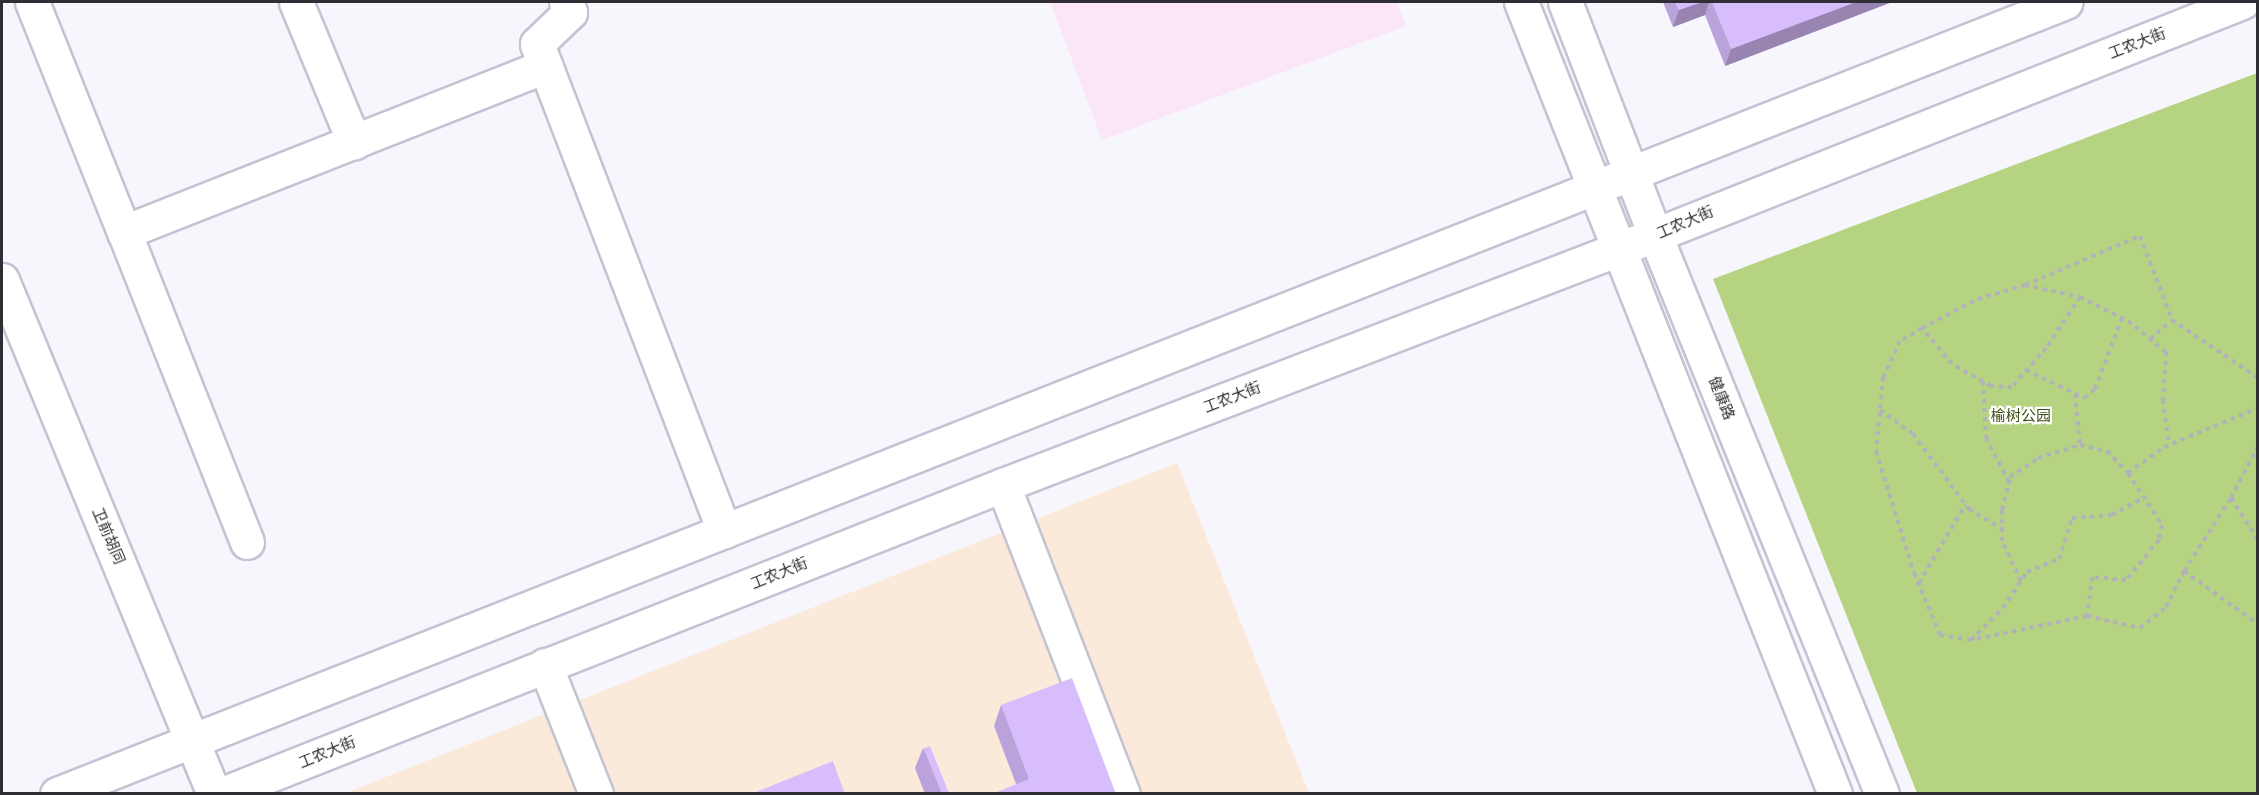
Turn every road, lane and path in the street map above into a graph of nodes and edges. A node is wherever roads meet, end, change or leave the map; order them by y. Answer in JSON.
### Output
{"nodes":[{"id":1,"x":32,"y":2,"type":"edge"},
{"id":2,"x":296,"y":2,"type":"edge"},
{"id":3,"x":566,"y":2,"type":"edge"},
{"id":4,"x":1521,"y":2,"type":"edge"},
{"id":5,"x":1565,"y":2,"type":"edge"},
{"id":6,"x":2066,"y":2,"type":"edge"},
{"id":7,"x":2242,"y":2,"type":"edge"},
{"id":8,"x":546,"y":66,"type":"junction"},
{"id":9,"x":354,"y":142,"type":"junction"},
{"id":10,"x":1634,"y":172,"type":"junction"},
{"id":11,"x":1594,"y":187,"type":"junction"},
{"id":12,"x":124,"y":232,"type":"junction"},
{"id":13,"x":1655,"y":235,"type":"junction"},
{"id":14,"x":1617,"y":250,"type":"junction"},
{"id":15,"x":2,"y":280,"type":"edge"},
{"id":16,"x":2025,"y":285,"type":"junction"},
{"id":17,"x":2080,"y":297,"type":"junction"},
{"id":18,"x":2122,"y":318,"type":"junction"},
{"id":19,"x":2172,"y":320,"type":"junction"},
{"id":20,"x":1922,"y":328,"type":"junction"},
{"id":21,"x":2150,"y":339,"type":"junction"},
{"id":22,"x":2026,"y":370,"type":"junction"},
{"id":23,"x":2258,"y":378,"type":"edge"},
{"id":24,"x":1983,"y":381,"type":"junction"},
{"id":25,"x":2074,"y":394,"type":"junction"},
{"id":26,"x":2258,"y":408,"type":"edge"},
{"id":27,"x":1880,"y":410,"type":"junction"},
{"id":28,"x":2080,"y":445,"type":"junction"},
{"id":29,"x":2169,"y":445,"type":"junction"},
{"id":30,"x":2258,"y":446,"type":"edge"},
{"id":31,"x":2128,"y":473,"type":"junction"},
{"id":32,"x":2009,"y":483,"type":"junction"},
{"id":33,"x":1003,"y":484,"type":"junction"},
{"id":34,"x":2144,"y":497,"type":"junction"},
{"id":35,"x":2231,"y":498,"type":"junction"},
{"id":36,"x":1966,"y":505,"type":"junction"},
{"id":37,"x":2002,"y":529,"type":"junction"},
{"id":38,"x":724,"y":531,"type":"junction"},
{"id":39,"x":2258,"y":540,"type":"edge"},
{"id":40,"x":247,"y":542,"type":"dead end"},
{"id":41,"x":2184,"y":571,"type":"junction"},
{"id":42,"x":2021,"y":581,"type":"junction"},
{"id":43,"x":1918,"y":584,"type":"junction"},
{"id":44,"x":2087,"y":616,"type":"junction"},
{"id":45,"x":2258,"y":624,"type":"edge"},
{"id":46,"x":1971,"y":640,"type":"junction"},
{"id":47,"x":545,"y":665,"type":"junction"},
{"id":48,"x":194,"y":740,"type":"junction"},
{"id":49,"x":57,"y":794,"type":"edge"},
{"id":50,"x":214,"y":794,"type":"edge"},
{"id":51,"x":222,"y":794,"type":"edge"},
{"id":52,"x":596,"y":794,"type":"edge"},
{"id":53,"x":1123,"y":794,"type":"edge"},
{"id":54,"x":1835,"y":794,"type":"edge"},
{"id":55,"x":1882,"y":794,"type":"edge"}],
"edges":[{"from":1,"to":12,"type":"main road"},
{"from":2,"to":9,"type":"main road"},
{"from":3,"to":8,"type":"main road"},
{"from":4,"to":11,"type":"main road"},
{"from":5,"to":10,"type":"main road","name":"健康路"},
{"from":6,"to":10,"type":"main road"},
{"from":7,"to":13,"type":"main road","name":"工农大街"},
{"from":8,"to":9,"type":"main road"},
{"from":8,"to":38,"type":"main road"},
{"from":9,"to":12,"type":"main road"},
{"from":10,"to":11,"type":"main road"},
{"from":10,"to":13,"type":"main road","name":"健康路"},
{"from":11,"to":14,"type":"main road"},
{"from":11,"to":38,"type":"main road"},
{"from":12,"to":40,"type":"main road"},
{"from":13,"to":14,"type":"main road","name":"工农大街"},
{"from":13,"to":55,"type":"main road","name":"健康路"},
{"from":14,"to":33,"type":"main road","name":"工农大街"},
{"from":14,"to":54,"type":"main road"},
{"from":15,"to":48,"type":"main road","name":"卫前胡同"},
{"from":16,"to":17,"type":"path"},
{"from":16,"to":19,"type":"path"},
{"from":16,"to":20,"type":"path"},
{"from":17,"to":18,"type":"path"},
{"from":17,"to":22,"type":"path"},
{"from":18,"to":21,"type":"path"},
{"from":18,"to":25,"type":"path"},
{"from":19,"to":21,"type":"path"},
{"from":19,"to":23,"type":"path"},
{"from":20,"to":24,"type":"path"},
{"from":20,"to":27,"type":"path"},
{"from":21,"to":29,"type":"path"},
{"from":22,"to":24,"type":"path"},
{"from":22,"to":25,"type":"path"},
{"from":24,"to":32,"type":"path"},
{"from":25,"to":28,"type":"path"},
{"from":26,"to":29,"type":"path"},
{"from":27,"to":36,"type":"path"},
{"from":27,"to":43,"type":"path"},
{"from":28,"to":31,"type":"path"},
{"from":28,"to":32,"type":"path"},
{"from":29,"to":31,"type":"path"},
{"from":30,"to":35,"type":"path"},
{"from":31,"to":34,"type":"path"},
{"from":32,"to":37,"type":"path"},
{"from":33,"to":47,"type":"main road","name":"工农大街"},
{"from":33,"to":53,"type":"main road"},
{"from":34,"to":42,"type":"path"},
{"from":34,"to":44,"type":"path"},
{"from":35,"to":39,"type":"path"},
{"from":35,"to":41,"type":"path"},
{"from":36,"to":37,"type":"path"},
{"from":36,"to":43,"type":"path"},
{"from":37,"to":42,"type":"path"},
{"from":38,"to":48,"type":"main road"},
{"from":41,"to":44,"type":"path"},
{"from":41,"to":45,"type":"path"},
{"from":42,"to":46,"type":"path"},
{"from":43,"to":46,"type":"path"},
{"from":44,"to":46,"type":"path"},
{"from":47,"to":51,"type":"main road","name":"工农大街"},
{"from":47,"to":52,"type":"main road"},
{"from":48,"to":49,"type":"main road"},
{"from":48,"to":50,"type":"main road","name":"卫前胡同"}]}
